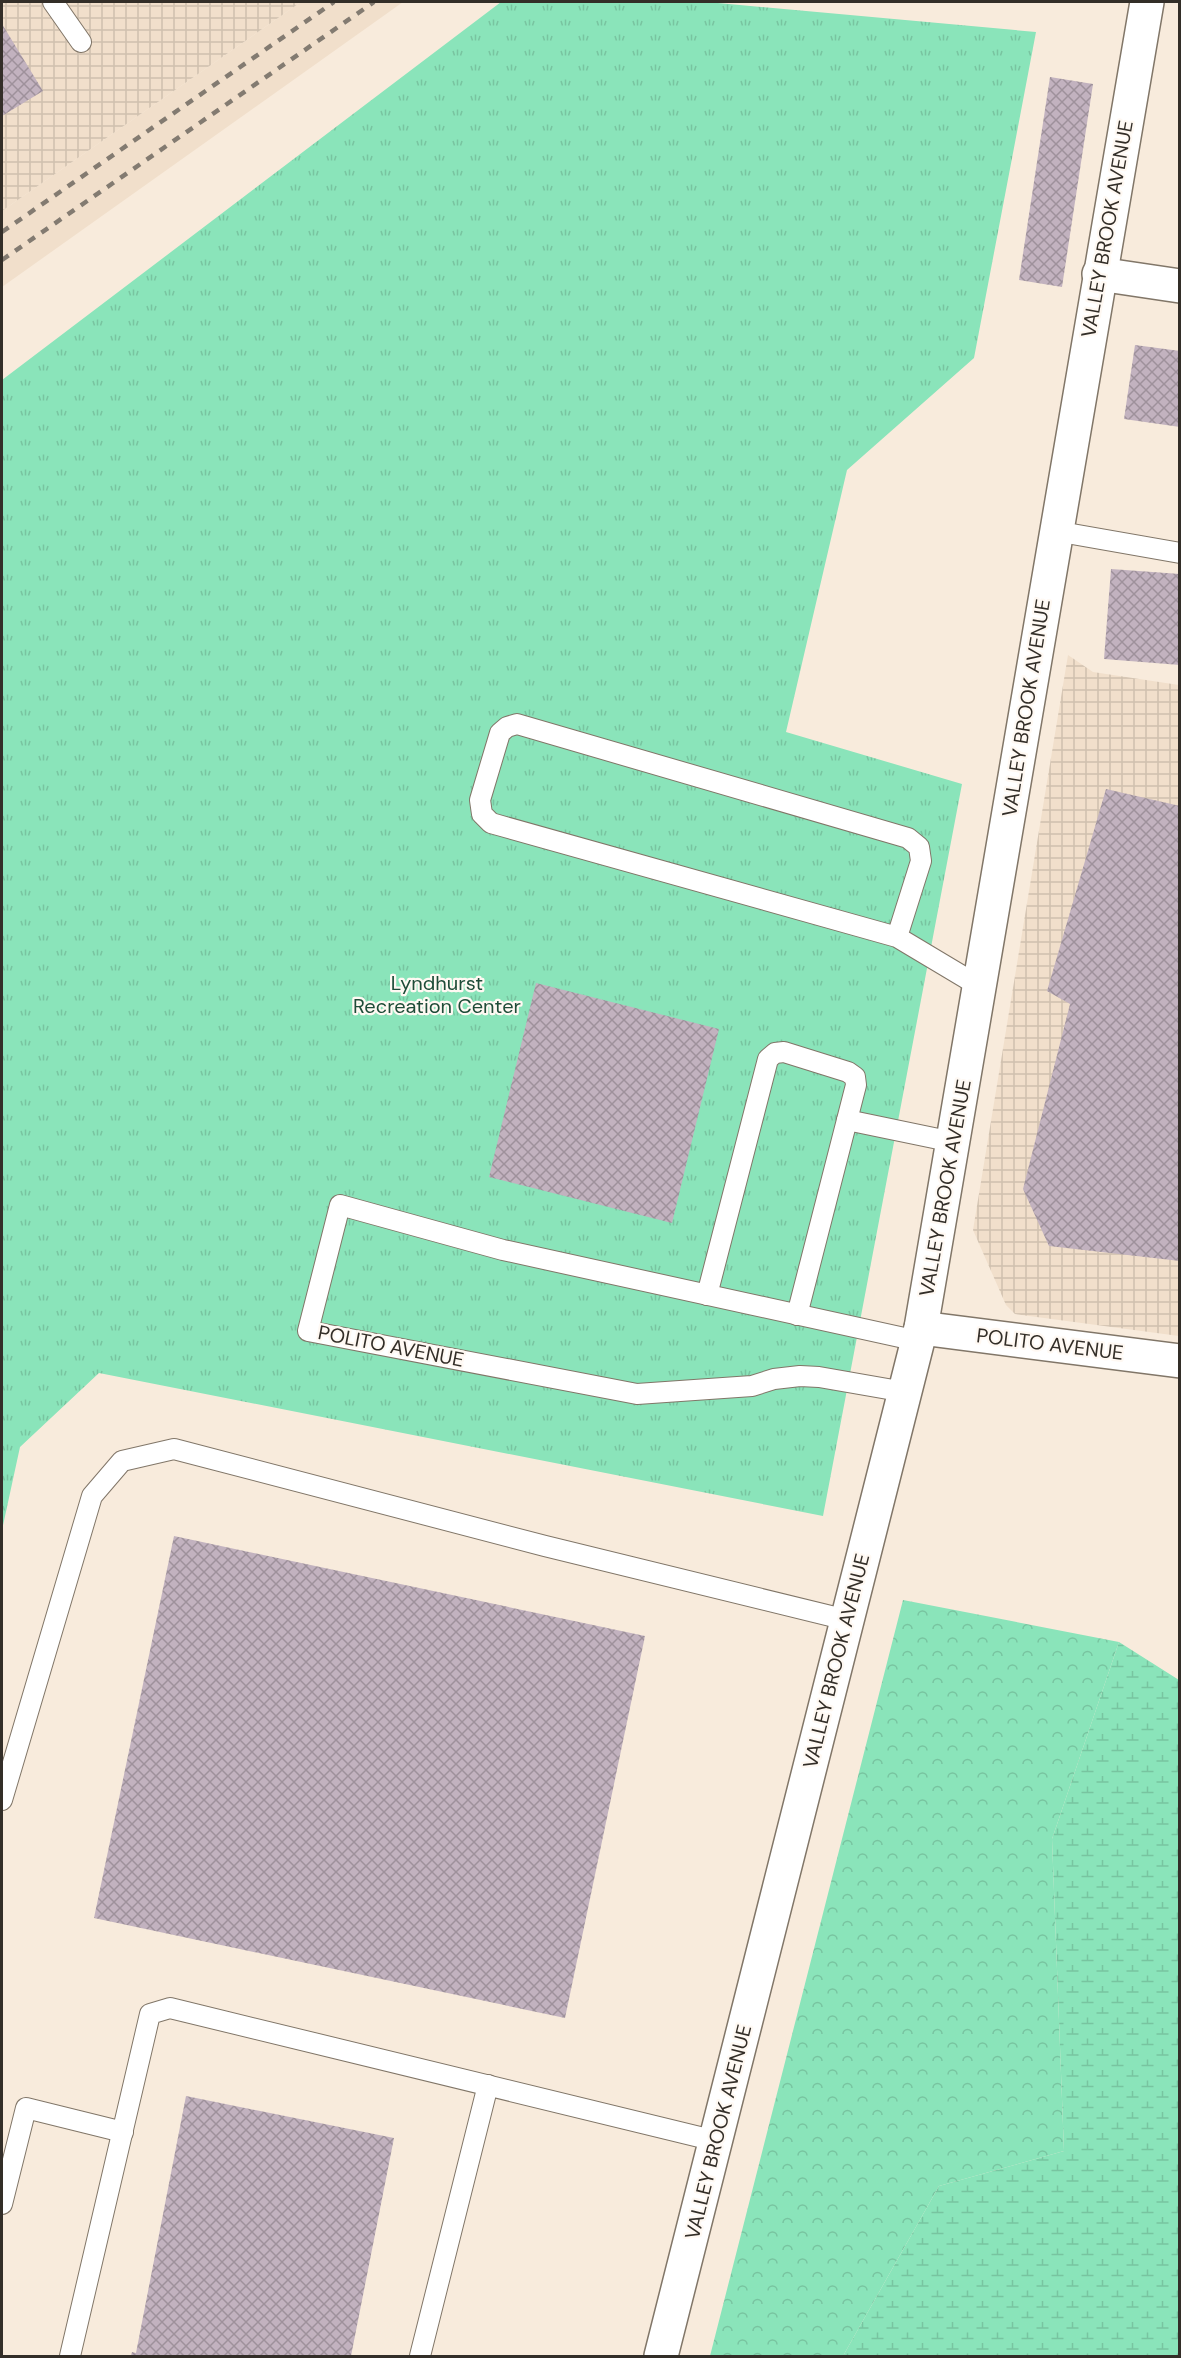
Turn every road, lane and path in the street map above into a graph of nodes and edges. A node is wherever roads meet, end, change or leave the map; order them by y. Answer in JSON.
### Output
{"nodes":[{"id":1,"x":53,"y":2,"type":"edge"},
{"id":2,"x":1147,"y":2,"type":"edge"},
{"id":3,"x":81,"y":42,"type":"dead end"},
{"id":4,"x":1099,"y":274,"type":"junction"},
{"id":5,"x":1179,"y":286,"type":"edge"},
{"id":6,"x":1055,"y":531,"type":"junction"},
{"id":7,"x":1179,"y":553,"type":"edge"},
{"id":8,"x":897,"y":937,"type":"junction"},
{"id":9,"x":979,"y":986,"type":"junction"},
{"id":10,"x":847,"y":1120,"type":"junction"},
{"id":11,"x":953,"y":1142,"type":"junction"},
{"id":12,"x":707,"y":1295,"type":"junction"},
{"id":13,"x":797,"y":1315,"type":"junction"},
{"id":14,"x":920,"y":1334,"type":"junction"},
{"id":15,"x":1179,"y":1361,"type":"edge"},
{"id":16,"x":905,"y":1392,"type":"junction"},
{"id":17,"x":847,"y":1620,"type":"junction"},
{"id":18,"x":2,"y":1800,"type":"edge"},
{"id":19,"x":488,"y":2085,"type":"junction"},
{"id":20,"x":123,"y":2132,"type":"junction"},
{"id":21,"x":716,"y":2141,"type":"junction"},
{"id":22,"x":2,"y":2204,"type":"edge"},
{"id":23,"x":70,"y":2356,"type":"edge"},
{"id":24,"x":420,"y":2356,"type":"edge"},
{"id":25,"x":661,"y":2356,"type":"edge"}],
"edges":[{"from":1,"to":3,"type":"lane"},
{"from":2,"to":4,"type":"street","name":"VALLEY BROOK AVENUE"},
{"from":4,"to":5,"type":"street"},
{"from":4,"to":6,"type":"street","name":"VALLEY BROOK AVENUE"},
{"from":6,"to":7,"type":"lane"},
{"from":6,"to":9,"type":"street","name":"VALLEY BROOK AVENUE"},
{"from":8,"to":8,"type":"lane"},
{"from":8,"to":9,"type":"lane"},
{"from":9,"to":11,"type":"street","name":"VALLEY BROOK AVENUE"},
{"from":10,"to":11,"type":"lane"},
{"from":10,"to":12,"type":"lane"},
{"from":10,"to":13,"type":"lane"},
{"from":11,"to":14,"type":"street","name":"VALLEY BROOK AVENUE"},
{"from":12,"to":13,"type":"lane","name":"POLITO AVENUE"},
{"from":12,"to":16,"type":"lane","name":"POLITO AVENUE"},
{"from":13,"to":14,"type":"lane","name":"POLITO AVENUE"},
{"from":14,"to":15,"type":"street","name":"POLITO AVENUE"},
{"from":14,"to":16,"type":"street","name":"VALLEY BROOK AVENUE"},
{"from":16,"to":17,"type":"street","name":"VALLEY BROOK AVENUE"},
{"from":17,"to":18,"type":"lane"},
{"from":17,"to":21,"type":"street","name":"VALLEY BROOK AVENUE"},
{"from":19,"to":20,"type":"lane"},
{"from":19,"to":21,"type":"lane"},
{"from":19,"to":24,"type":"lane"},
{"from":20,"to":22,"type":"lane"},
{"from":20,"to":23,"type":"lane"},
{"from":21,"to":25,"type":"street","name":"VALLEY BROOK AVENUE"}]}
